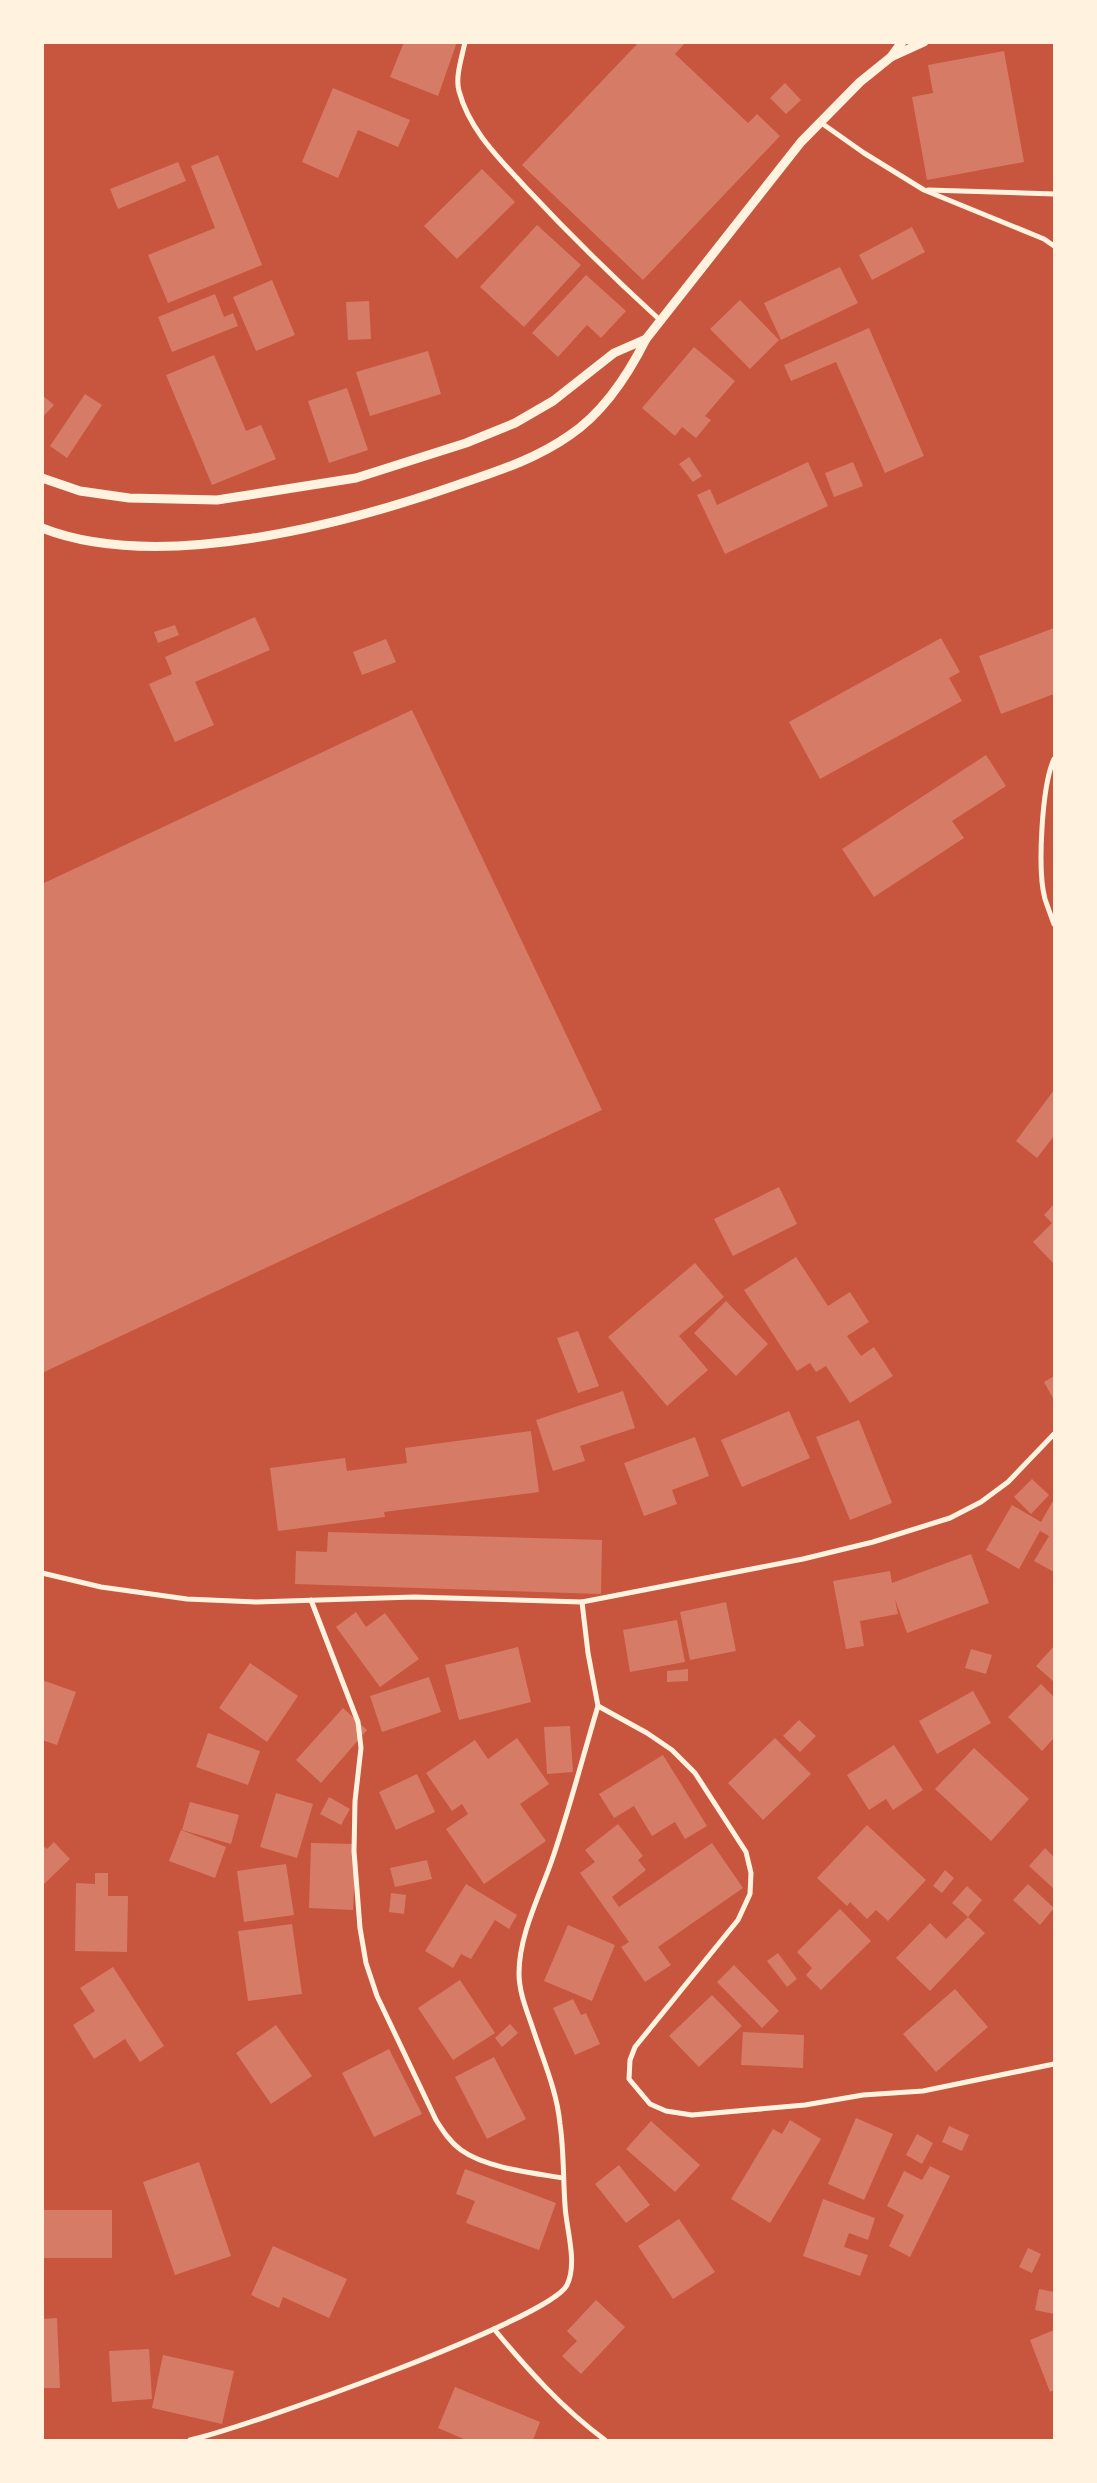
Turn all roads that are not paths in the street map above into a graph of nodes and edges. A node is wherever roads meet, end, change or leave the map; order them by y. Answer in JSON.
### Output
{"nodes":[{"id":1,"x":465,"y":42,"type":"edge"},
{"id":2,"x":902,"y":42,"type":"edge"},
{"id":3,"x":924,"y":42,"type":"edge"},
{"id":4,"x":891,"y":57,"type":"junction"},
{"id":5,"x":819,"y":122,"type":"junction"},
{"id":6,"x":924,"y":190,"type":"junction"},
{"id":7,"x":1054,"y":194,"type":"edge"},
{"id":8,"x":1054,"y":246,"type":"edge"},
{"id":9,"x":661,"y":322,"type":"junction"},
{"id":10,"x":646,"y":339,"type":"junction"},
{"id":11,"x":42,"y":478,"type":"edge"},
{"id":12,"x":42,"y":528,"type":"edge"},
{"id":13,"x":1054,"y":759,"type":"edge"},
{"id":14,"x":1054,"y":924,"type":"edge"},
{"id":15,"x":1054,"y":1434,"type":"edge"},
{"id":16,"x":42,"y":1573,"type":"edge"},
{"id":17,"x":311,"y":1600,"type":"junction"},
{"id":18,"x":582,"y":1602,"type":"junction"},
{"id":19,"x":598,"y":1706,"type":"junction"},
{"id":20,"x":1054,"y":2064,"type":"edge"},
{"id":21,"x":563,"y":2178,"type":"junction"},
{"id":22,"x":494,"y":2329,"type":"junction"},
{"id":23,"x":190,"y":2440,"type":"edge"},
{"id":24,"x":605,"y":2440,"type":"edge"}],
"edges":[{"from":1,"to":9,"type":"street"},
{"from":2,"to":4,"type":"street"},
{"from":3,"to":4,"type":"street"},
{"from":4,"to":5,"type":"street"},
{"from":5,"to":6,"type":"street"},
{"from":5,"to":9,"type":"street"},
{"from":6,"to":7,"type":"street"},
{"from":6,"to":8,"type":"street"},
{"from":9,"to":10,"type":"street"},
{"from":10,"to":11,"type":"street"},
{"from":10,"to":12,"type":"street"},
{"from":13,"to":14,"type":"street"},
{"from":15,"to":18,"type":"street"},
{"from":16,"to":17,"type":"street"},
{"from":17,"to":18,"type":"street"},
{"from":17,"to":21,"type":"street"},
{"from":18,"to":19,"type":"street"},
{"from":19,"to":20,"type":"street"},
{"from":19,"to":21,"type":"street"},
{"from":21,"to":22,"type":"street"},
{"from":22,"to":23,"type":"street"},
{"from":22,"to":24,"type":"street"}]}
